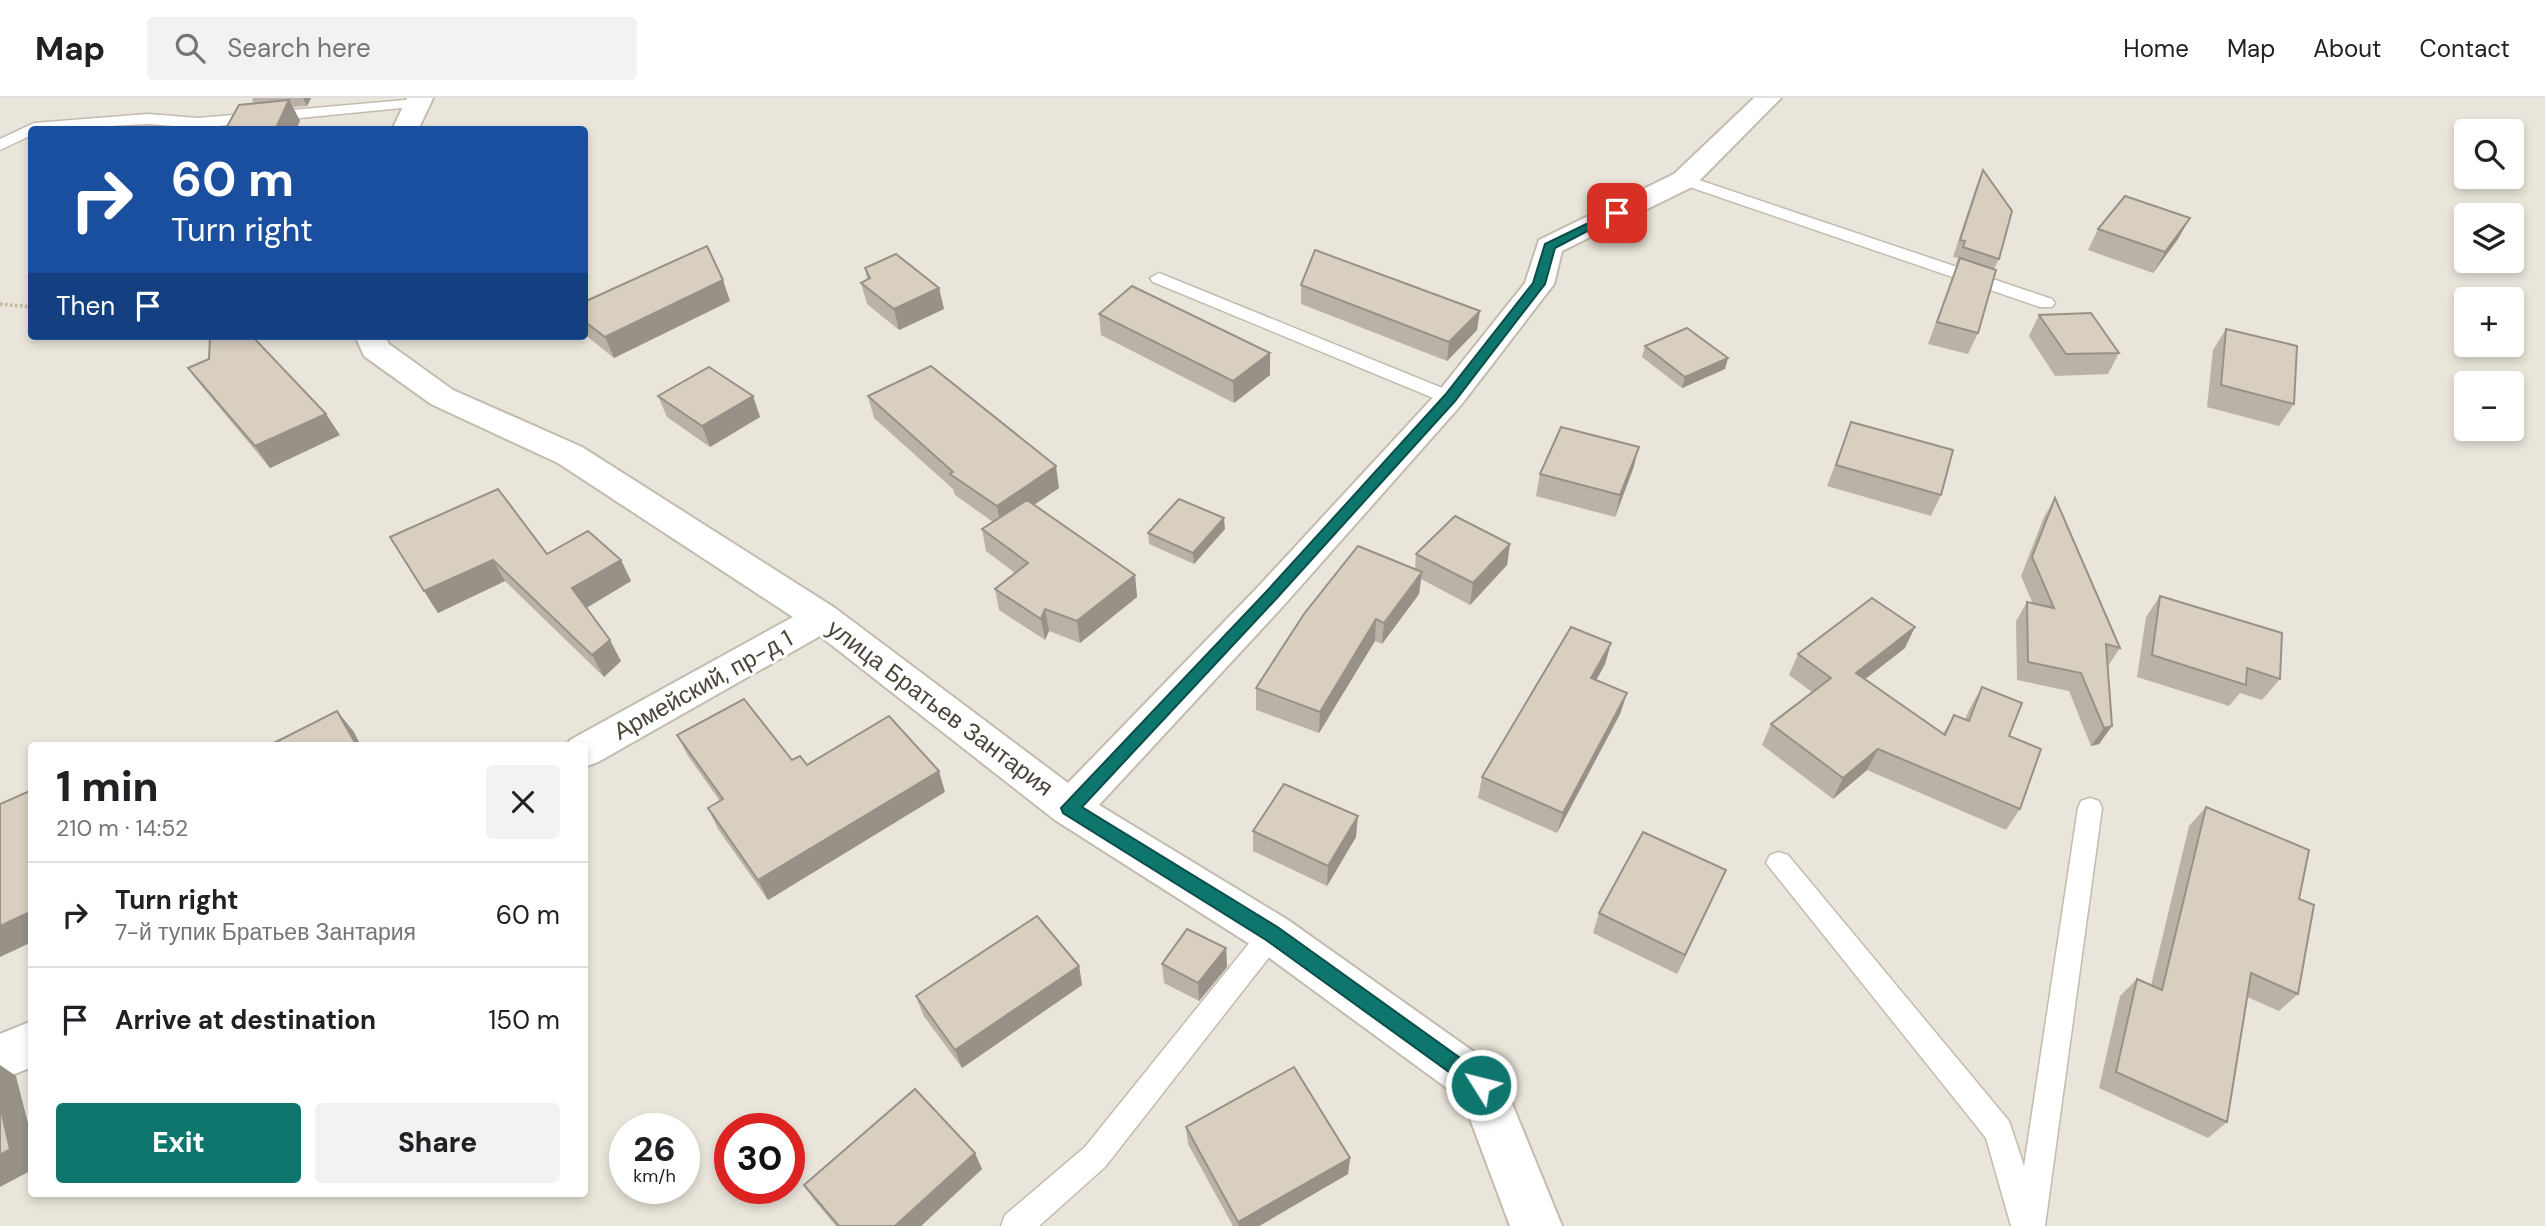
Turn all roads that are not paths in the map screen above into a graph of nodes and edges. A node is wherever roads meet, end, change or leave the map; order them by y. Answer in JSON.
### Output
{"nodes":[{"id":1,"x":1768,"y":98,"type":"edge"},
{"id":2,"x":419,"y":101,"type":"edge"},
{"id":3,"x":59,"y":126,"type":"edge"},
{"id":4,"x":407,"y":126,"type":"edge"},
{"id":5,"x":28,"y":131,"type":"edge"},
{"id":6,"x":0,"y":145,"type":"edge"},
{"id":7,"x":1684,"y":180,"type":"junction"},
{"id":8,"x":1159,"y":278,"type":"dead end"},
{"id":9,"x":2046,"y":303,"type":"dead end"},
{"id":10,"x":372,"y":340,"type":"edge"},
{"id":11,"x":1450,"y":398,"type":"junction"},
{"id":12,"x":822,"y":618,"type":"junction"},
{"id":13,"x":588,"y":749,"type":"edge"},
{"id":14,"x":1070,"y":808,"type":"junction"},
{"id":15,"x":2090,"y":808,"type":"dead end"},
{"id":16,"x":1779,"y":863,"type":"dead end"},
{"id":17,"x":1272,"y":934,"type":"junction"},
{"id":18,"x":28,"y":1045,"type":"edge"},
{"id":19,"x":0,"y":1058,"type":"edge"},
{"id":20,"x":1016,"y":1226,"type":"edge"},
{"id":21,"x":1536,"y":1226,"type":"edge"},
{"id":22,"x":2028,"y":1226,"type":"edge"}],
"edges":[{"from":1,"to":7,"type":"street"},
{"from":2,"to":3,"type":"lane"},
{"from":2,"to":4,"type":"street"},
{"from":5,"to":6,"type":"lane"},
{"from":7,"to":9,"type":"lane"},
{"from":7,"to":11,"type":"street"},
{"from":8,"to":11,"type":"lane"},
{"from":10,"to":12,"type":"street","name":"улица Братьев Зантария"},
{"from":11,"to":14,"type":"street"},
{"from":12,"to":13,"type":"street","name":"Армейский, пр-д 1"},
{"from":12,"to":14,"type":"street","name":"улица Братьев Зантария"},
{"from":14,"to":17,"type":"street","name":"улица Братьев Зантария"},
{"from":15,"to":22,"type":"lane"},
{"from":16,"to":22,"type":"lane"},
{"from":17,"to":20,"type":"lane"},
{"from":17,"to":21,"type":"street","name":"улица Братьев Зантария"},
{"from":18,"to":19,"type":"street"}]}
